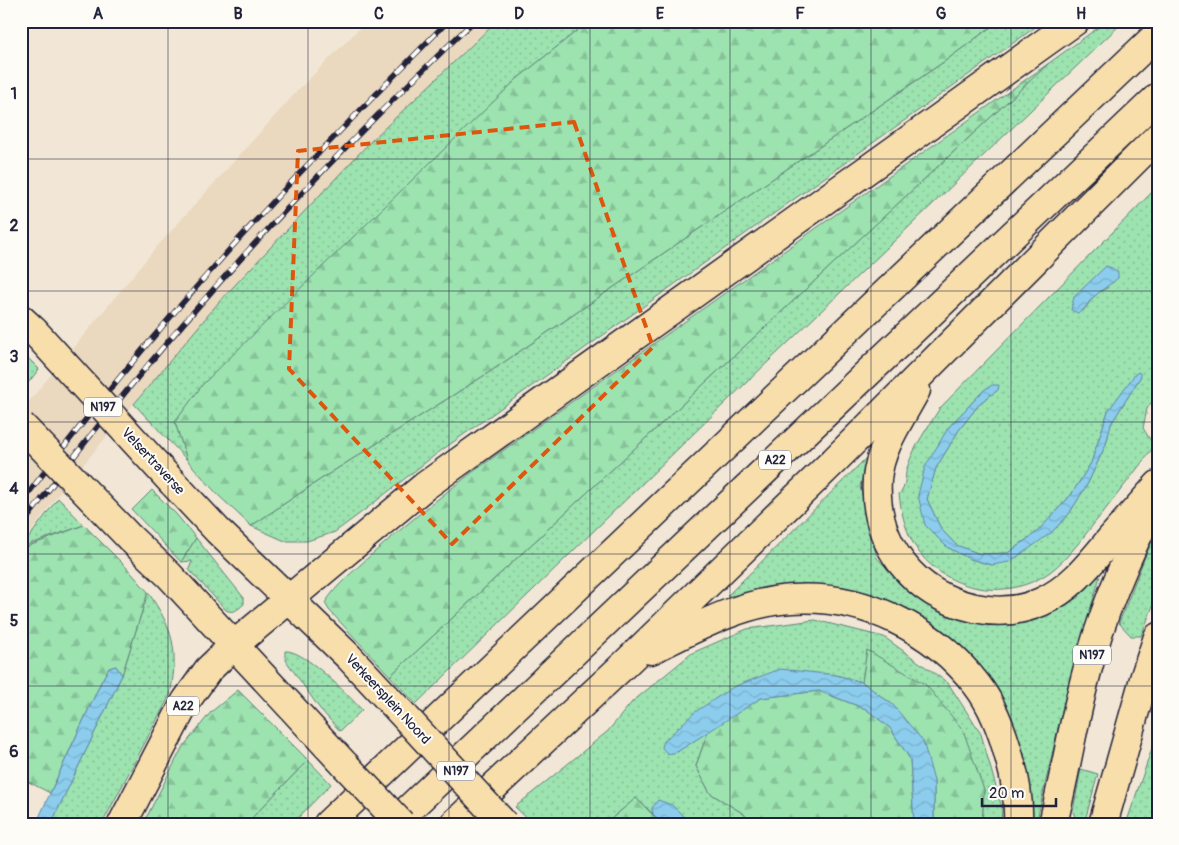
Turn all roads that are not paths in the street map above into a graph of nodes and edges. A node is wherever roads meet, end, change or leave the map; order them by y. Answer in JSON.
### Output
{"nodes":[{"id":1,"x":1075,"y":21,"type":"edge"},
{"id":2,"x":1158,"y":34,"type":"edge"},
{"id":3,"x":1158,"y":96,"type":"edge"},
{"id":4,"x":1158,"y":137,"type":"edge"},
{"id":5,"x":28,"y":325,"type":"edge"},
{"id":6,"x":928,"y":366,"type":"junction"},
{"id":7,"x":21,"y":425,"type":"edge"},
{"id":8,"x":1158,"y":486,"type":"edge"},
{"id":9,"x":1158,"y":495,"type":"edge"},
{"id":10,"x":289,"y":600,"type":"junction"},
{"id":11,"x":1158,"y":637,"type":"edge"},
{"id":12,"x":234,"y":645,"type":"junction"},
{"id":13,"x":627,"y":662,"type":"junction"},
{"id":14,"x":122,"y":824,"type":"edge"},
{"id":15,"x":328,"y":824,"type":"edge"},
{"id":16,"x":393,"y":824,"type":"edge"},
{"id":17,"x":401,"y":824,"type":"edge"},
{"id":18,"x":454,"y":824,"type":"edge"},
{"id":19,"x":504,"y":824,"type":"edge"},
{"id":20,"x":1018,"y":824,"type":"edge"},
{"id":21,"x":1053,"y":824,"type":"edge"},
{"id":22,"x":1104,"y":824,"type":"edge"}],
"edges":[{"from":1,"to":10,"type":"main road","number":"A22"},
{"from":2,"to":15,"type":"main road"},
{"from":3,"to":16,"type":"main road","number":"A22"},
{"from":4,"to":6,"type":"main road"},
{"from":5,"to":10,"type":"main road","name":"Velsertraverse","number":"N197","bridge":true},
{"from":6,"to":8,"type":"main road"},
{"from":6,"to":13,"type":"main road"},
{"from":7,"to":12,"type":"main road","bridge":true},
{"from":9,"to":21,"type":"main road","number":"N197"},
{"from":10,"to":12,"type":"main road","number":"A22"},
{"from":10,"to":19,"type":"main road","name":"Verkeersplein Noord","number":"N197","bridge":true},
{"from":11,"to":22,"type":"main road"},
{"from":12,"to":14,"type":"main road","number":"A22"},
{"from":12,"to":17,"type":"main road","bridge":true},
{"from":13,"to":18,"type":"main road"},
{"from":13,"to":20,"type":"main road"}]}
